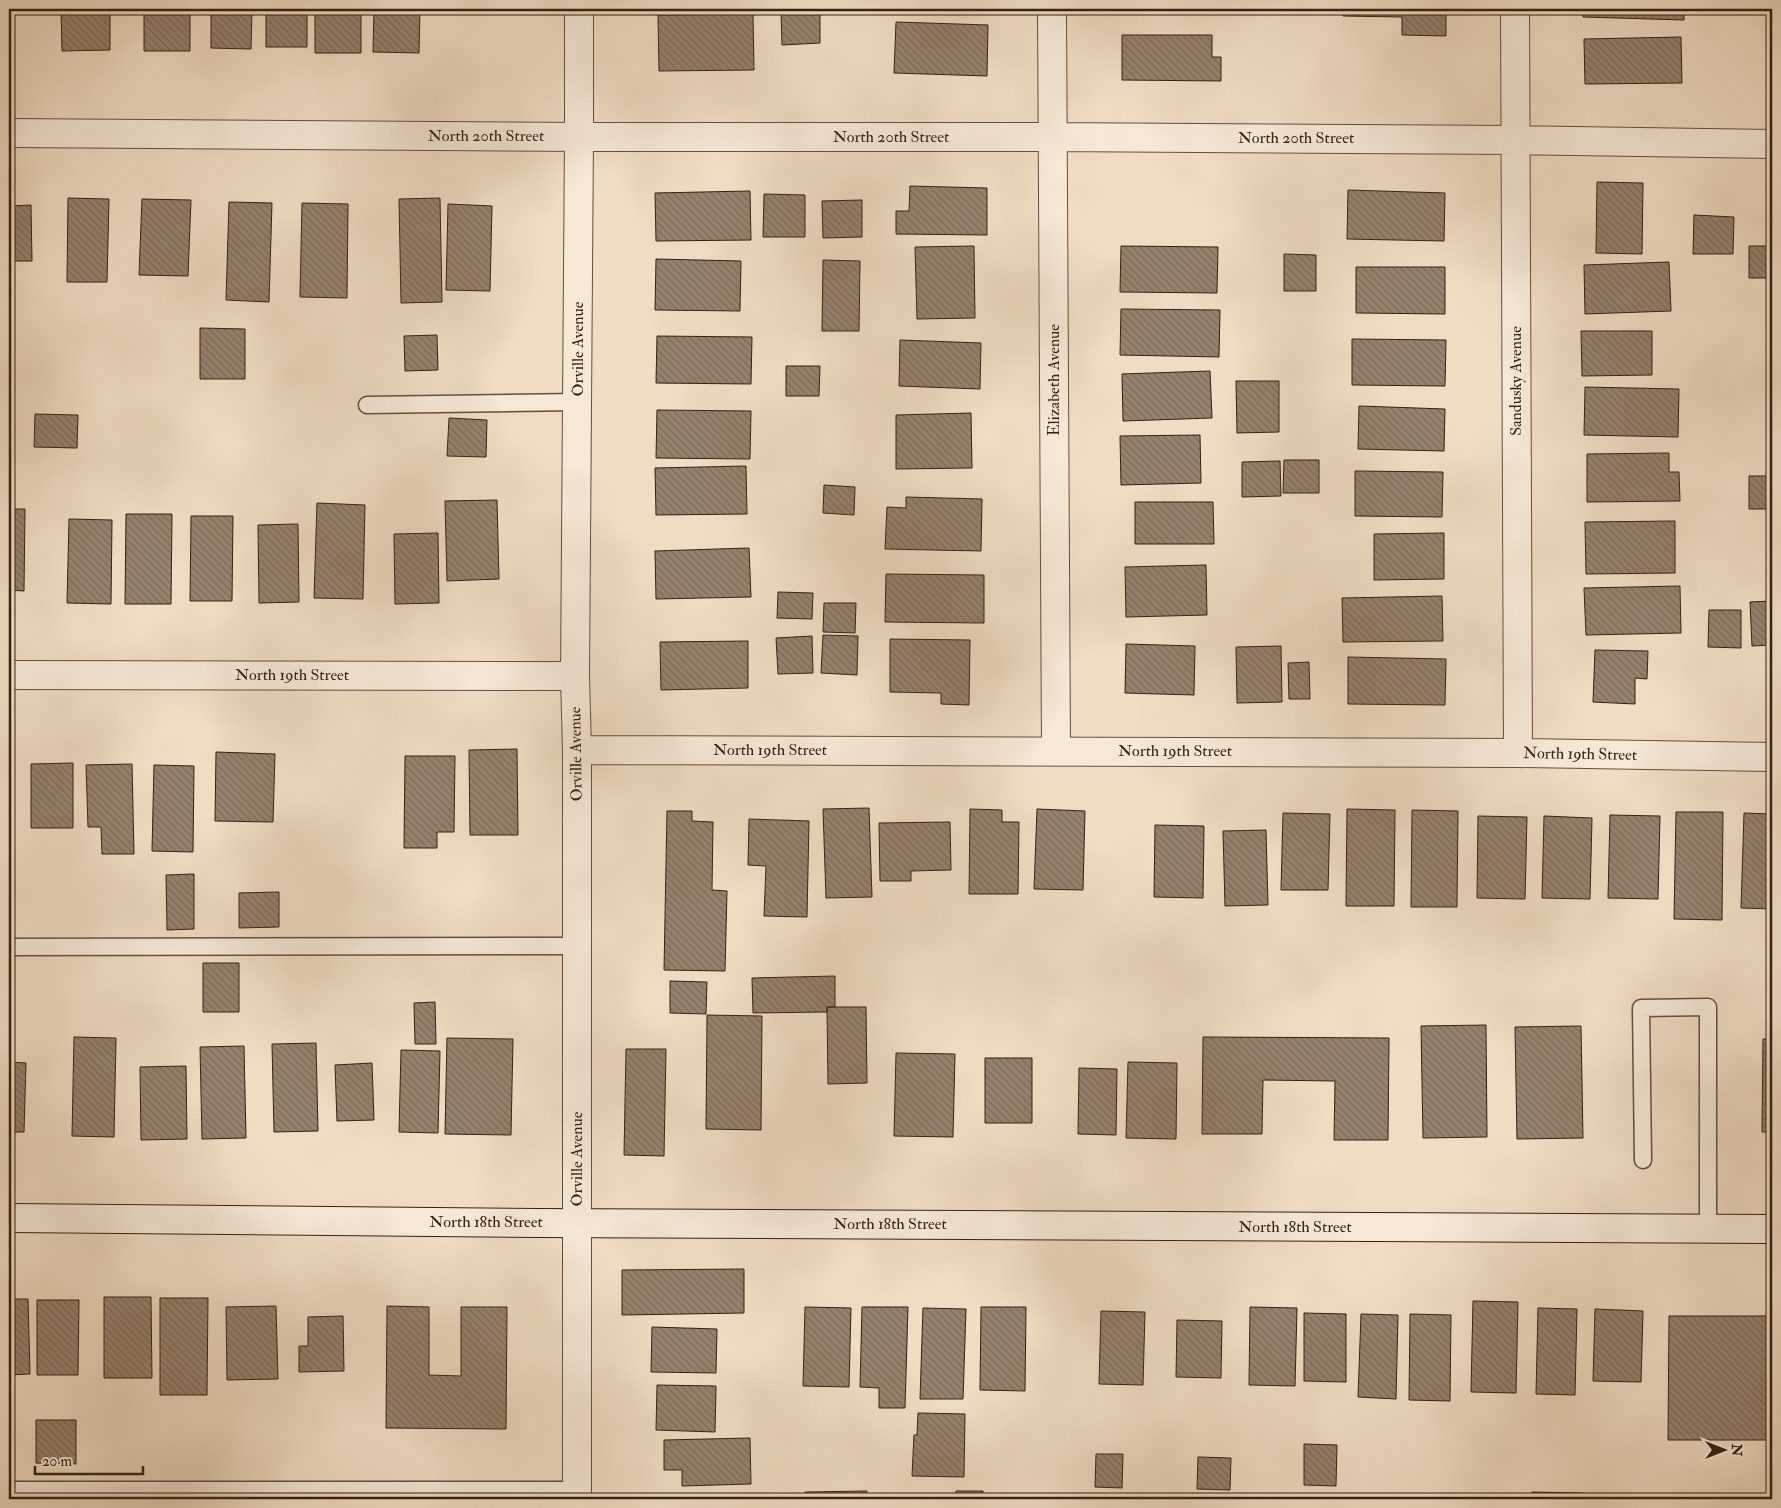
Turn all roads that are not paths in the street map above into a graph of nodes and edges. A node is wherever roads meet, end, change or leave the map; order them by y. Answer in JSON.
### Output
{"nodes":[{"id":1,"x":579,"y":9,"type":"edge"},
{"id":2,"x":1052,"y":9,"type":"edge"},
{"id":3,"x":1515,"y":9,"type":"edge"},
{"id":4,"x":9,"y":133,"type":"edge"},
{"id":5,"x":579,"y":137,"type":"junction"},
{"id":6,"x":1052,"y":137,"type":"junction"},
{"id":7,"x":1516,"y":140,"type":"junction"},
{"id":8,"x":1772,"y":144,"type":"edge"},
{"id":9,"x":577,"y":402,"type":"junction"},
{"id":10,"x":367,"y":405,"type":"dead end"},
{"id":11,"x":9,"y":675,"type":"edge"},
{"id":12,"x":575,"y":676,"type":"junction"},
{"id":13,"x":577,"y":750,"type":"junction"},
{"id":14,"x":1056,"y":750,"type":"junction"},
{"id":15,"x":1518,"y":753,"type":"junction"},
{"id":16,"x":1772,"y":757,"type":"edge"},
{"id":17,"x":577,"y":946,"type":"junction"},
{"id":18,"x":9,"y":947,"type":"edge"},
{"id":19,"x":1642,"y":1160,"type":"dead end"},
{"id":20,"x":9,"y":1218,"type":"edge"},
{"id":21,"x":577,"y":1222,"type":"junction"},
{"id":22,"x":1708,"y":1229,"type":"junction"},
{"id":23,"x":1772,"y":1229,"type":"edge"},
{"id":24,"x":9,"y":1490,"type":"edge"},
{"id":25,"x":577,"y":1494,"type":"edge"}],
"edges":[{"from":1,"to":5,"type":"street","name":"Orville Avenue"},
{"from":2,"to":6,"type":"street","name":"Elizabeth Avenue"},
{"from":3,"to":7,"type":"street","name":"Sandusky Avenue"},
{"from":4,"to":5,"type":"street","name":"North 20th Street"},
{"from":5,"to":6,"type":"street","name":"North 20th Street"},
{"from":5,"to":9,"type":"street","name":"Orville Avenue"},
{"from":6,"to":7,"type":"street","name":"North 20th Street"},
{"from":6,"to":14,"type":"street","name":"Elizabeth Avenue"},
{"from":7,"to":8,"type":"street","name":"North 20th Street"},
{"from":7,"to":15,"type":"street","name":"Sandusky Avenue"},
{"from":9,"to":10,"type":"lane"},
{"from":9,"to":12,"type":"street","name":"Orville Avenue"},
{"from":11,"to":12,"type":"street","name":"North 19th Street"},
{"from":12,"to":13,"type":"street","name":"Orville Avenue"},
{"from":13,"to":14,"type":"street","name":"North 19th Street"},
{"from":13,"to":17,"type":"street","name":"Orville Avenue"},
{"from":14,"to":15,"type":"street","name":"North 19th Street"},
{"from":15,"to":16,"type":"street","name":"North 19th Street"},
{"from":17,"to":18,"type":"lane"},
{"from":17,"to":21,"type":"street","name":"Orville Avenue"},
{"from":19,"to":22,"type":"lane"},
{"from":20,"to":21,"type":"street","name":"North 18th Street"},
{"from":21,"to":22,"type":"street","name":"North 18th Street"},
{"from":21,"to":25,"type":"street","name":"Orville Avenue"},
{"from":22,"to":23,"type":"street","name":"North 18th Street"},
{"from":24,"to":25,"type":"lane"}]}
